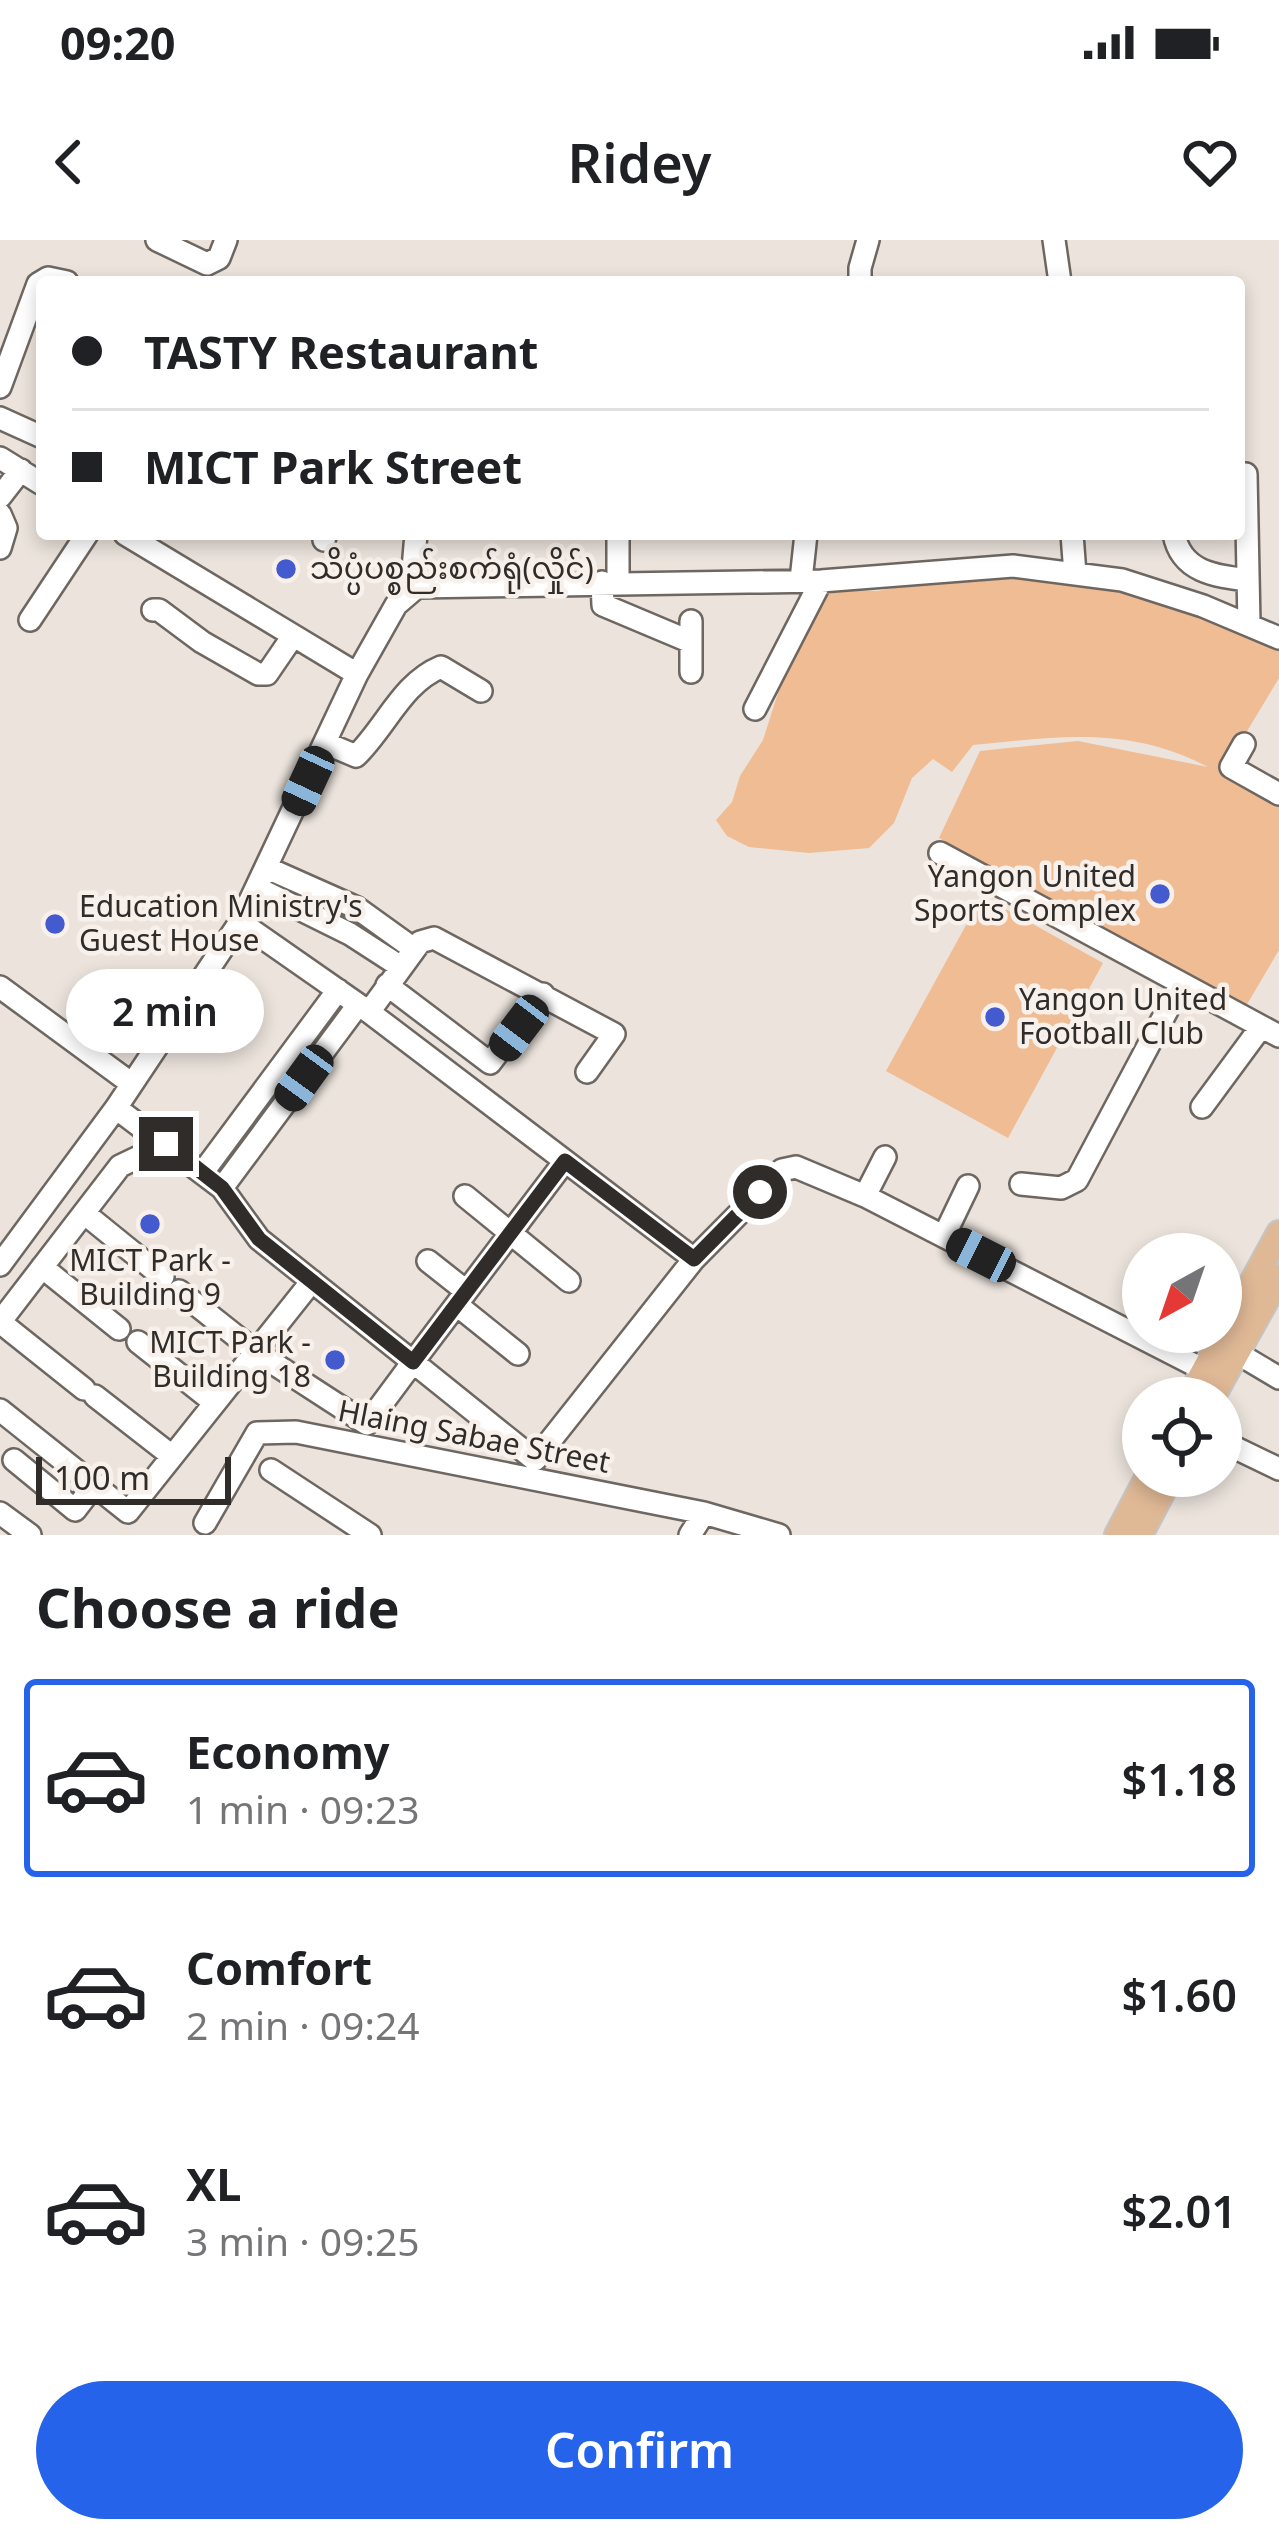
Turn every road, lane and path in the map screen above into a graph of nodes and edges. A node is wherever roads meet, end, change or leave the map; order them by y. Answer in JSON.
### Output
{"nodes":[{"id":1,"x":157,"y":240,"type":"edge"},
{"id":2,"x":226,"y":240,"type":"edge"},
{"id":3,"x":868,"y":240,"type":"edge"},
{"id":4,"x":1054,"y":240,"type":"edge"},
{"id":5,"x":860,"y":276,"type":"edge"},
{"id":6,"x":1059,"y":276,"type":"edge"},
{"id":7,"x":36,"y":289,"type":"edge"},
{"id":8,"x":21,"y":329,"type":"junction"},
{"id":9,"x":36,"y":337,"type":"edge"},
{"id":10,"x":0,"y":387,"type":"edge"},
{"id":11,"x":0,"y":418,"type":"edge"},
{"id":12,"x":36,"y":434,"type":"edge"},
{"id":13,"x":0,"y":458,"type":"edge"},
{"id":14,"x":21,"y":470,"type":"junction"},
{"id":15,"x":1246,"y":474,"type":"dead end"},
{"id":16,"x":36,"y":480,"type":"edge"},
{"id":17,"x":0,"y":496,"type":"edge"},
{"id":18,"x":0,"y":514,"type":"edge"},
{"id":19,"x":83,"y":540,"type":"edge"},
{"id":20,"x":135,"y":540,"type":"edge"},
{"id":21,"x":415,"y":540,"type":"edge"},
{"id":22,"x":617,"y":540,"type":"edge"},
{"id":23,"x":807,"y":540,"type":"edge"},
{"id":24,"x":1072,"y":540,"type":"edge"},
{"id":25,"x":1175,"y":540,"type":"edge"},
{"id":26,"x":0,"y":548,"type":"edge"},
{"id":27,"x":1075,"y":574,"type":"junction"},
{"id":28,"x":811,"y":580,"type":"junction"},
{"id":29,"x":1248,"y":580,"type":"junction"},
{"id":30,"x":610,"y":582,"type":"junction"},
{"id":31,"x":411,"y":592,"type":"junction"},
{"id":32,"x":153,"y":610,"type":"dead end"},
{"id":33,"x":30,"y":620,"type":"dead end"},
{"id":34,"x":1250,"y":624,"type":"junction"},
{"id":35,"x":293,"y":636,"type":"junction"},
{"id":36,"x":1279,"y":638,"type":"edge"},
{"id":37,"x":691,"y":672,"type":"dead end"},
{"id":38,"x":357,"y":674,"type":"junction"},
{"id":39,"x":481,"y":691,"type":"dead end"},
{"id":40,"x":755,"y":709,"type":"dead end"},
{"id":41,"x":325,"y":743,"type":"junction"},
{"id":42,"x":1244,"y":744,"type":"dead end"},
{"id":43,"x":1279,"y":794,"type":"edge"},
{"id":44,"x":940,"y":853,"type":"dead end"},
{"id":45,"x":262,"y":878,"type":"junction"},
{"id":46,"x":365,"y":914,"type":"junction"},
{"id":47,"x":240,"y":922,"type":"junction"},
{"id":48,"x":350,"y":934,"type":"junction"},
{"id":49,"x":401,"y":967,"type":"junction"},
{"id":50,"x":1180,"y":986,"type":"junction"},
{"id":51,"x":0,"y":987,"type":"edge"},
{"id":52,"x":338,"y":990,"type":"junction"},
{"id":53,"x":544,"y":994,"type":"junction"},
{"id":54,"x":363,"y":1008,"type":"junction"},
{"id":55,"x":1270,"y":1032,"type":"edge"},
{"id":56,"x":587,"y":1072,"type":"dead end"},
{"id":57,"x":132,"y":1084,"type":"junction"},
{"id":58,"x":1202,"y":1107,"type":"dead end"},
{"id":59,"x":116,"y":1108,"type":"junction"},
{"id":60,"x":91,"y":1143,"type":"junction"},
{"id":61,"x":166,"y":1144,"type":"junction"},
{"id":62,"x":885,"y":1157,"type":"dead end"},
{"id":63,"x":565,"y":1161,"type":"junction"},
{"id":64,"x":120,"y":1166,"type":"junction"},
{"id":65,"x":202,"y":1172,"type":"junction"},
{"id":66,"x":1021,"y":1184,"type":"dead end"},
{"id":67,"x":968,"y":1186,"type":"dead end"},
{"id":68,"x":222,"y":1188,"type":"junction"},
{"id":69,"x":465,"y":1196,"type":"dead end"},
{"id":70,"x":866,"y":1196,"type":"junction"},
{"id":71,"x":84,"y":1213,"type":"junction"},
{"id":72,"x":510,"y":1233,"type":"junction"},
{"id":73,"x":1279,"y":1233,"type":"edge"},
{"id":74,"x":944,"y":1236,"type":"junction"},
{"id":75,"x":694,"y":1259,"type":"junction"},
{"id":76,"x":428,"y":1261,"type":"dead end"},
{"id":77,"x":0,"y":1265,"type":"edge"},
{"id":78,"x":42,"y":1267,"type":"junction"},
{"id":79,"x":1279,"y":1277,"type":"edge"},
{"id":80,"x":312,"y":1281,"type":"junction"},
{"id":81,"x":569,"y":1281,"type":"dead end"},
{"id":82,"x":461,"y":1298,"type":"junction"},
{"id":83,"x":1248,"y":1311,"type":"junction"},
{"id":84,"x":0,"y":1322,"type":"edge"},
{"id":85,"x":1242,"y":1334,"type":"edge"},
{"id":86,"x":256,"y":1352,"type":"junction"},
{"id":87,"x":1237,"y":1353,"type":"joint"},
{"id":88,"x":518,"y":1354,"type":"dead end"},
{"id":89,"x":413,"y":1362,"type":"junction"},
{"id":90,"x":1204,"y":1377,"type":"edge"},
{"id":91,"x":1215,"y":1377,"type":"edge"},
{"id":92,"x":1217,"y":1377,"type":"edge"},
{"id":93,"x":1279,"y":1378,"type":"edge"},
{"id":94,"x":215,"y":1402,"type":"junction"},
{"id":95,"x":0,"y":1410,"type":"edge"},
{"id":96,"x":1242,"y":1451,"type":"edge"},
{"id":97,"x":172,"y":1456,"type":"junction"},
{"id":98,"x":14,"y":1460,"type":"dead end"},
{"id":99,"x":271,"y":1469,"type":"dead end"},
{"id":100,"x":1279,"y":1469,"type":"edge"},
{"id":101,"x":95,"y":1484,"type":"junction"},
{"id":102,"x":1137,"y":1497,"type":"edge"},
{"id":103,"x":1160,"y":1497,"type":"edge"},
{"id":104,"x":704,"y":1513,"type":"junction"},
{"id":105,"x":0,"y":1514,"type":"edge"},
{"id":106,"x":205,"y":1523,"type":"dead end"},
{"id":107,"x":30,"y":1535,"type":"edge"},
{"id":108,"x":370,"y":1535,"type":"edge"},
{"id":109,"x":690,"y":1535,"type":"edge"},
{"id":110,"x":779,"y":1535,"type":"edge"},
{"id":111,"x":1117,"y":1535,"type":"edge"},
{"id":112,"x":1140,"y":1535,"type":"edge"}],
"edges":[{"from":1,"to":2,"type":"street"},
{"from":3,"to":5,"type":"street"},
{"from":4,"to":6,"type":"street"},
{"from":7,"to":8,"type":"street"},
{"from":8,"to":9,"type":"street"},
{"from":8,"to":10,"type":"street"},
{"from":11,"to":12,"type":"street"},
{"from":13,"to":14,"type":"street"},
{"from":14,"to":16,"type":"street"},
{"from":14,"to":17,"type":"street"},
{"from":15,"to":29,"type":"street"},
{"from":18,"to":26,"type":"street"},
{"from":19,"to":33,"type":"street"},
{"from":20,"to":35,"type":"street"},
{"from":21,"to":31,"type":"street"},
{"from":22,"to":30,"type":"street"},
{"from":23,"to":28,"type":"street"},
{"from":24,"to":27,"type":"street"},
{"from":25,"to":29,"type":"street"},
{"from":27,"to":28,"type":"street"},
{"from":27,"to":34,"type":"street"},
{"from":28,"to":30,"type":"street"},
{"from":28,"to":40,"type":"street"},
{"from":29,"to":34,"type":"street"},
{"from":30,"to":31,"type":"street"},
{"from":30,"to":37,"type":"street"},
{"from":31,"to":38,"type":"street"},
{"from":32,"to":35,"type":"street"},
{"from":34,"to":36,"type":"street"},
{"from":35,"to":38,"type":"street"},
{"from":38,"to":41,"type":"street"},
{"from":39,"to":41,"type":"street"},
{"from":41,"to":45,"type":"street"},
{"from":42,"to":43,"type":"street"},
{"from":44,"to":50,"type":"street"},
{"from":45,"to":46,"type":"street"},
{"from":45,"to":47,"type":"street"},
{"from":45,"to":48,"type":"street"},
{"from":46,"to":48,"type":"street"},
{"from":46,"to":49,"type":"street"},
{"from":47,"to":52,"type":"street"},
{"from":47,"to":57,"type":"street"},
{"from":48,"to":49,"type":"street"},
{"from":49,"to":53,"type":"street"},
{"from":49,"to":53,"type":"street"},
{"from":49,"to":54,"type":"street"},
{"from":50,"to":55,"type":"street"},
{"from":50,"to":66,"type":"street"},
{"from":51,"to":57,"type":"street"},
{"from":52,"to":54,"type":"street"},
{"from":52,"to":65,"type":"street"},
{"from":53,"to":56,"type":"street"},
{"from":54,"to":63,"type":"street"},
{"from":54,"to":68,"type":"street"},
{"from":55,"to":58,"type":"street"},
{"from":57,"to":59,"type":"street"},
{"from":59,"to":60,"type":"street"},
{"from":59,"to":61,"type":"street"},
{"from":60,"to":64,"type":"street"},
{"from":60,"to":77,"type":"street"},
{"from":61,"to":64,"type":"street"},
{"from":61,"to":65,"type":"street"},
{"from":62,"to":70,"type":"street"},
{"from":63,"to":72,"type":"street"},
{"from":63,"to":75,"type":"street"},
{"from":64,"to":71,"type":"street"},
{"from":65,"to":68,"type":"street"},
{"from":67,"to":74,"type":"street"},
{"from":68,"to":80,"type":"street"},
{"from":69,"to":72,"type":"street"},
{"from":70,"to":74,"type":"street"},
{"from":70,"to":75,"type":"street"},
{"from":71,"to":78,"type":"street"},
{"from":71,"to":86,"type":"street"},
{"from":72,"to":81,"type":"street"},
{"from":72,"to":82,"type":"street"},
{"from":73,"to":83,"type":"main road"},
{"from":74,"to":90,"type":"street"},
{"from":75,"to":89,"type":"street"},
{"from":76,"to":82,"type":"street"},
{"from":78,"to":84,"type":"street"},
{"from":78,"to":94,"type":"street"},
{"from":79,"to":83,"type":"main road"},
{"from":80,"to":86,"type":"street"},
{"from":80,"to":89,"type":"street"},
{"from":82,"to":88,"type":"street"},
{"from":82,"to":89,"type":"street"},
{"from":83,"to":85,"type":"main road"},
{"from":83,"to":91,"type":"main road"},
{"from":84,"to":97,"type":"street"},
{"from":86,"to":89,"type":"street"},
{"from":86,"to":94,"type":"street"},
{"from":87,"to":92,"type":"main road"},
{"from":87,"to":93,"type":"street"},
{"from":94,"to":97,"type":"street"},
{"from":95,"to":101,"type":"street"},
{"from":96,"to":100,"type":"street"},
{"from":97,"to":101,"type":"street"},
{"from":98,"to":101,"type":"street"},
{"from":99,"to":108,"type":"street"},
{"from":102,"to":111,"type":"main road"},
{"from":103,"to":112,"type":"main road"},
{"from":104,"to":106,"type":"street","name":"Hlaing Sabae Street"},
{"from":104,"to":109,"type":"street"},
{"from":104,"to":110,"type":"street","name":"Hlaing Sabae Street"},
{"from":105,"to":107,"type":"street"}]}
